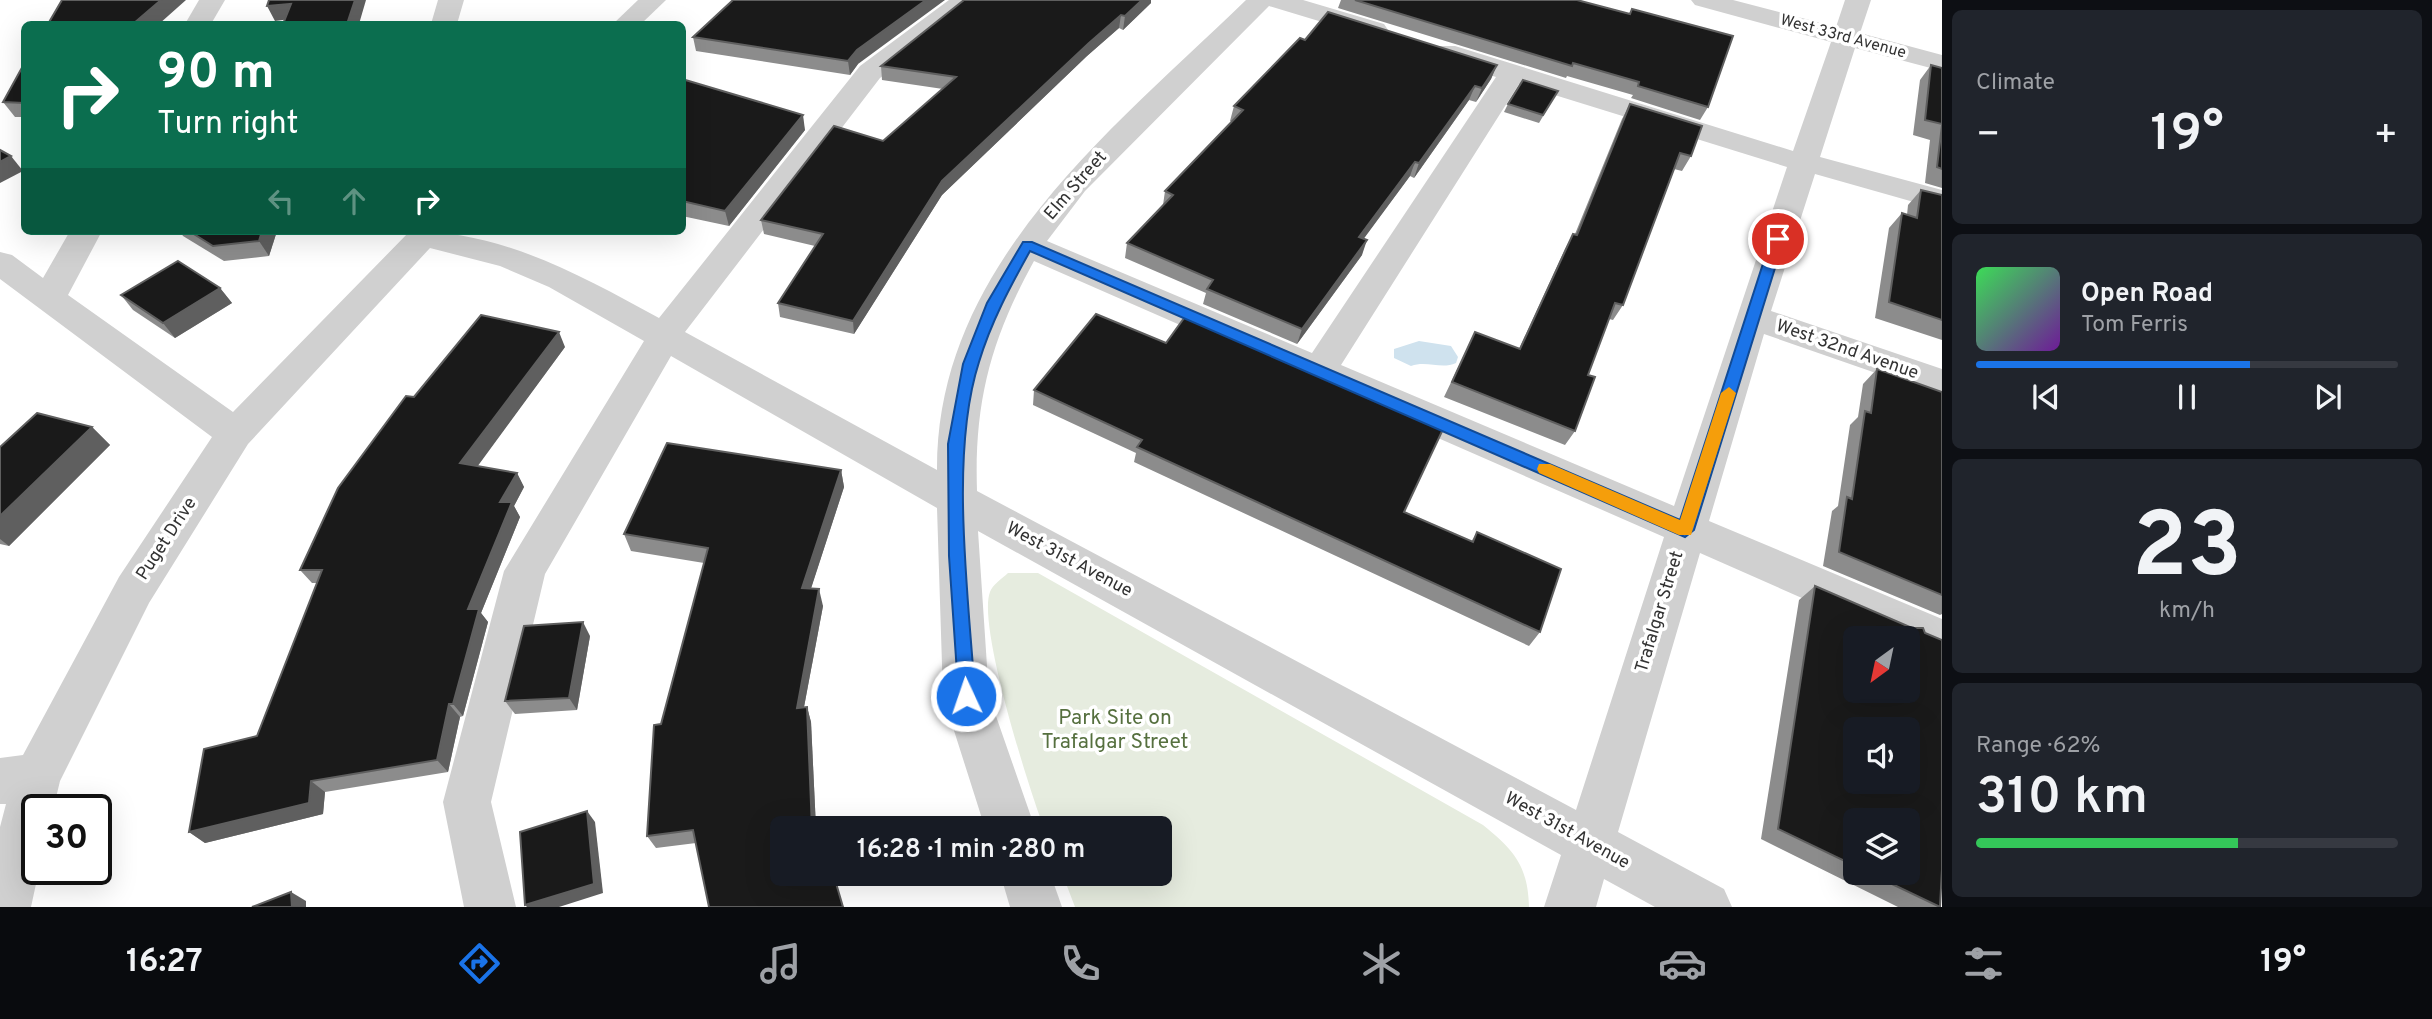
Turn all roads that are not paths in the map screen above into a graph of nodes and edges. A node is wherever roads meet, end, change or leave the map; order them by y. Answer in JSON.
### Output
{"nodes":[{"id":1,"x":212,"y":0,"type":"edge"},
{"id":2,"x":452,"y":0,"type":"edge"},
{"id":3,"x":653,"y":0,"type":"edge"},
{"id":4,"x":965,"y":0,"type":"edge"},
{"id":5,"x":1260,"y":0,"type":"edge"},
{"id":6,"x":1276,"y":0,"type":"edge"},
{"id":7,"x":1704,"y":0,"type":"edge"},
{"id":8,"x":1858,"y":0,"type":"edge"},
{"id":9,"x":200,"y":21,"type":"edge"},
{"id":10,"x":445,"y":21,"type":"edge"},
{"id":11,"x":629,"y":21,"type":"edge"},
{"id":12,"x":1846,"y":38,"type":"junction"},
{"id":13,"x":1942,"y":63,"type":"edge"},
{"id":14,"x":1512,"y":73,"type":"junction"},
{"id":15,"x":1803,"y":162,"type":"junction"},
{"id":16,"x":1942,"y":200,"type":"edge"},
{"id":17,"x":84,"y":235,"type":"edge"},
{"id":18,"x":424,"y":235,"type":"edge"},
{"id":19,"x":433,"y":235,"type":"edge"},
{"id":20,"x":1027,"y":245,"type":"junction"},
{"id":21,"x":0,"y":263,"type":"edge"},
{"id":22,"x":49,"y":298,"type":"junction"},
{"id":23,"x":1752,"y":317,"type":"junction"},
{"id":24,"x":665,"y":337,"type":"junction"},
{"id":25,"x":1319,"y":371,"type":"junction"},
{"id":26,"x":1942,"y":383,"type":"edge"},
{"id":27,"x":236,"y":434,"type":"junction"},
{"id":28,"x":957,"y":499,"type":"junction"},
{"id":29,"x":1685,"y":530,"type":"junction"},
{"id":30,"x":1942,"y":639,"type":"edge"},
{"id":31,"x":19,"y":779,"type":"edge"},
{"id":32,"x":1006,"y":816,"type":"edge"},
{"id":33,"x":1589,"y":842,"type":"junction"},
{"id":34,"x":1029,"y":886,"type":"edge"},
{"id":35,"x":5,"y":907,"type":"edge"},
{"id":36,"x":490,"y":907,"type":"edge"},
{"id":37,"x":1036,"y":907,"type":"edge"},
{"id":38,"x":1570,"y":907,"type":"edge"},
{"id":39,"x":1706,"y":907,"type":"edge"}],
"edges":[{"from":1,"to":9,"type":"street"},
{"from":2,"to":10,"type":"street"},
{"from":3,"to":11,"type":"street"},
{"from":4,"to":24,"type":"street"},
{"from":5,"to":20,"type":"street","name":"Elm Street"},
{"from":6,"to":14,"type":"street"},
{"from":7,"to":12,"type":"street","name":"West 33rd Avenue"},
{"from":8,"to":12,"type":"street","name":"Trafalgar Street"},
{"from":12,"to":13,"type":"street","name":"West 33rd Avenue"},
{"from":12,"to":15,"type":"street","name":"Trafalgar Street"},
{"from":14,"to":15,"type":"street"},
{"from":14,"to":25,"type":"street"},
{"from":15,"to":16,"type":"street"},
{"from":15,"to":23,"type":"street","name":"Trafalgar Street"},
{"from":17,"to":22,"type":"street"},
{"from":18,"to":27,"type":"street","name":"Puget Drive"},
{"from":19,"to":24,"type":"street","name":"West 31st Avenue"},
{"from":20,"to":25,"type":"street"},
{"from":20,"to":28,"type":"street","name":"Elm Street"},
{"from":21,"to":22,"type":"street"},
{"from":22,"to":27,"type":"street"},
{"from":23,"to":26,"type":"street","name":"West 32nd Avenue"},
{"from":23,"to":29,"type":"street","name":"Trafalgar Street"},
{"from":24,"to":28,"type":"street","name":"West 31st Avenue"},
{"from":24,"to":36,"type":"street"},
{"from":25,"to":29,"type":"street"},
{"from":27,"to":31,"type":"street","name":"Puget Drive"},
{"from":28,"to":32,"type":"street","name":"Elm Street"},
{"from":28,"to":33,"type":"street","name":"West 31st Avenue"},
{"from":29,"to":30,"type":"street"},
{"from":29,"to":33,"type":"street","name":"Trafalgar Street"},
{"from":31,"to":35,"type":"street","name":"Puget Drive"},
{"from":33,"to":38,"type":"street","name":"Trafalgar Street"},
{"from":33,"to":39,"type":"street","name":"West 31st Avenue"},
{"from":34,"to":37,"type":"street"}]}
